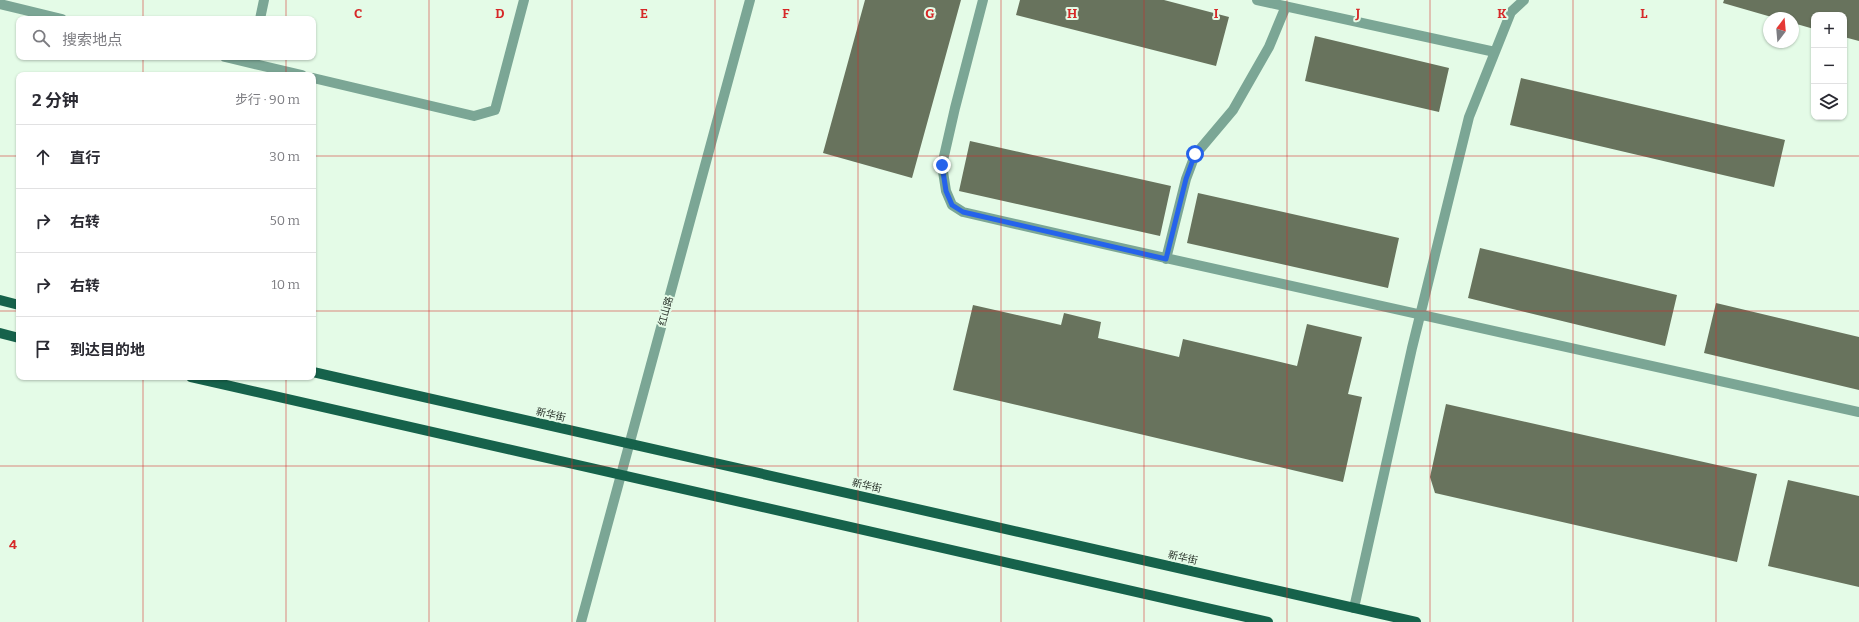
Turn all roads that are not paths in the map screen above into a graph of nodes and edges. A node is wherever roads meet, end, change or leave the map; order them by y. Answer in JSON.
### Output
{"nodes":[{"id":1,"x":264,"y":0,"type":"edge"},
{"id":2,"x":524,"y":0,"type":"edge"},
{"id":3,"x":750,"y":0,"type":"edge"},
{"id":4,"x":983,"y":0,"type":"edge"},
{"id":5,"x":1257,"y":0,"type":"edge"},
{"id":6,"x":1524,"y":0,"type":"edge"},
{"id":7,"x":0,"y":4,"type":"edge"},
{"id":8,"x":1286,"y":6,"type":"junction"},
{"id":9,"x":50,"y":16,"type":"edge"},
{"id":10,"x":261,"y":16,"type":"edge"},
{"id":11,"x":1495,"y":52,"type":"junction"},
{"id":12,"x":249,"y":60,"type":"edge"},
{"id":13,"x":291,"y":72,"type":"edge"},
{"id":14,"x":316,"y":79,"type":"edge"},
{"id":15,"x":1166,"y":259,"type":"junction"},
{"id":16,"x":0,"y":300,"type":"edge"},
{"id":17,"x":16,"y":304,"type":"edge"},
{"id":18,"x":1420,"y":313,"type":"junction"},
{"id":19,"x":0,"y":333,"type":"edge"},
{"id":20,"x":16,"y":337,"type":"edge"},
{"id":21,"x":316,"y":373,"type":"edge"},
{"id":22,"x":204,"y":380,"type":"edge"},
{"id":23,"x":1859,"y":412,"type":"edge"},
{"id":24,"x":630,"y":444,"type":"junction"},
{"id":25,"x":621,"y":475,"type":"junction"},
{"id":26,"x":1354,"y":608,"type":"junction"},
{"id":27,"x":581,"y":622,"type":"edge"},
{"id":28,"x":1268,"y":622,"type":"edge"},
{"id":29,"x":1416,"y":622,"type":"edge"}],
"edges":[{"from":1,"to":10,"type":"street"},
{"from":2,"to":14,"type":"street"},
{"from":3,"to":24,"type":"street","name":"红山路"},
{"from":4,"to":15,"type":"street"},
{"from":5,"to":8,"type":"street"},
{"from":6,"to":11,"type":"street"},
{"from":7,"to":9,"type":"street"},
{"from":8,"to":11,"type":"street"},
{"from":8,"to":15,"type":"street"},
{"from":11,"to":18,"type":"street"},
{"from":12,"to":13,"type":"street"},
{"from":15,"to":18,"type":"street"},
{"from":16,"to":17,"type":"main road"},
{"from":18,"to":23,"type":"street"},
{"from":18,"to":26,"type":"street"},
{"from":19,"to":20,"type":"main road"},
{"from":21,"to":24,"type":"main road","name":"新华街"},
{"from":22,"to":25,"type":"main road"},
{"from":24,"to":25,"type":"street","name":"红山路"},
{"from":24,"to":26,"type":"main road","name":"新华街"},
{"from":25,"to":27,"type":"street","name":"红山路"},
{"from":25,"to":28,"type":"main road"},
{"from":26,"to":29,"type":"main road","name":"新华街"}]}
